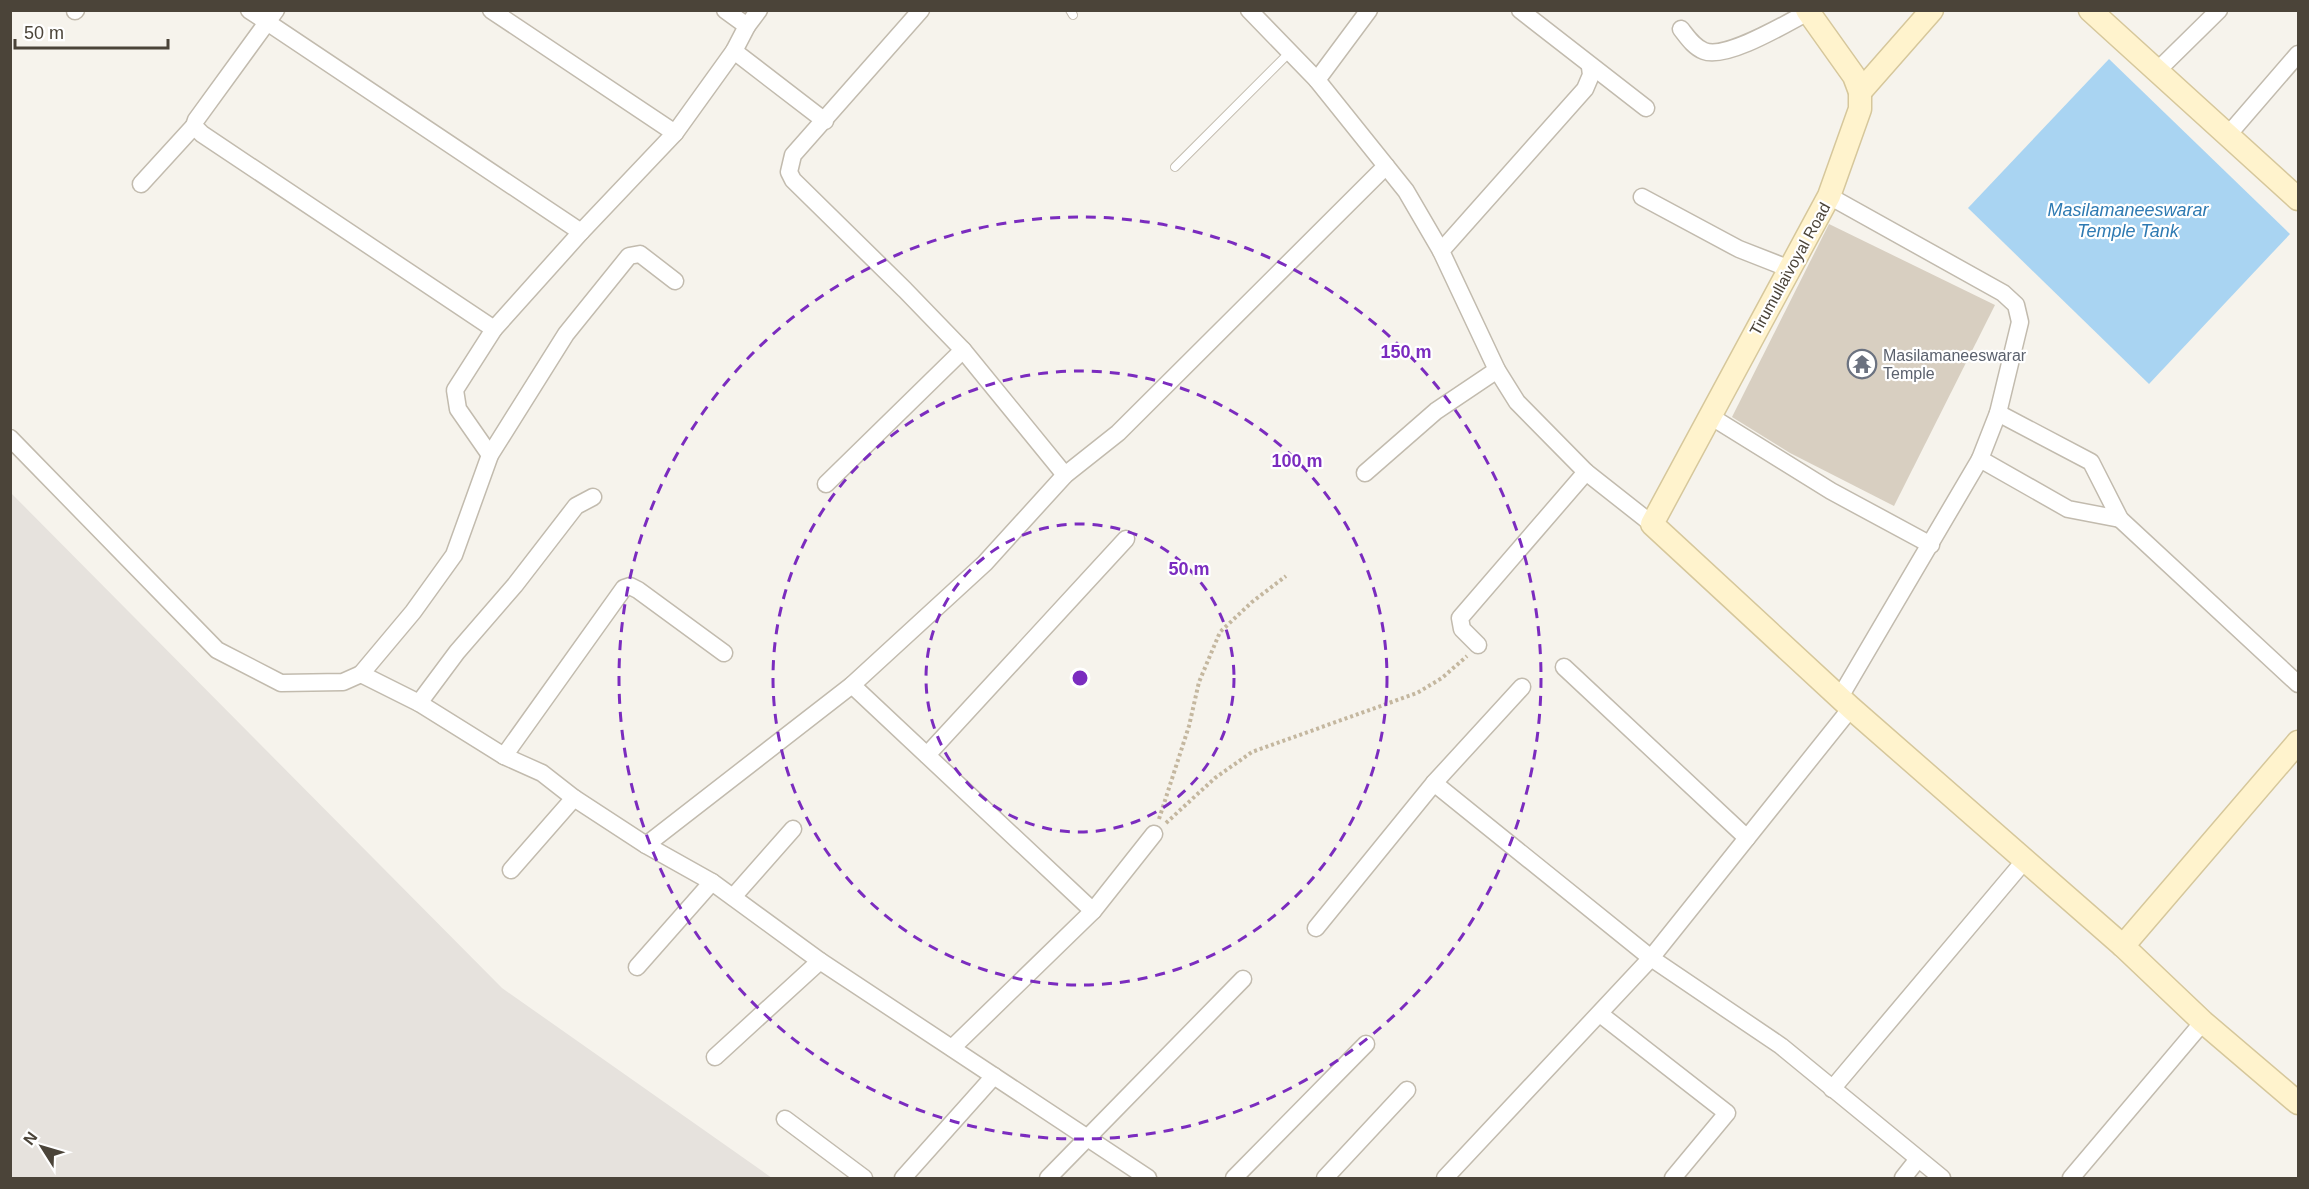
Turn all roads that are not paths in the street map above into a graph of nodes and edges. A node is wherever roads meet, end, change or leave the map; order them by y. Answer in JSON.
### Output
{"nodes":[{"id":1,"x":249,"y":10,"type":"edge"},
{"id":2,"x":491,"y":10,"type":"edge"},
{"id":3,"x":725,"y":10,"type":"edge"},
{"id":4,"x":759,"y":10,"type":"edge"},
{"id":5,"x":921,"y":10,"type":"edge"},
{"id":6,"x":1249,"y":10,"type":"edge"},
{"id":7,"x":1369,"y":10,"type":"edge"},
{"id":8,"x":1520,"y":10,"type":"edge"},
{"id":9,"x":1932,"y":10,"type":"edge"},
{"id":10,"x":2090,"y":10,"type":"edge"},
{"id":11,"x":2219,"y":10,"type":"edge"},
{"id":12,"x":1807,"y":11,"type":"edge"},
{"id":13,"x":271,"y":17,"type":"edge"},
{"id":14,"x":747,"y":26,"type":"junction"},
{"id":15,"x":1681,"y":29,"type":"dead end"},
{"id":16,"x":734,"y":51,"type":"junction"},
{"id":17,"x":1290,"y":52,"type":"junction"},
{"id":18,"x":2298,"y":54,"type":"edge"},
{"id":19,"x":1590,"y":67,"type":"junction"},
{"id":20,"x":2157,"y":71,"type":"junction"},
{"id":21,"x":1317,"y":80,"type":"junction"},
{"id":22,"x":1860,"y":92,"type":"junction"},
{"id":23,"x":1646,"y":108,"type":"dead end"},
{"id":24,"x":825,"y":121,"type":"junction"},
{"id":25,"x":194,"y":126,"type":"junction"},
{"id":26,"x":675,"y":133,"type":"junction"},
{"id":27,"x":2228,"y":135,"type":"junction"},
{"id":28,"x":1386,"y":166,"type":"junction"},
{"id":29,"x":1175,"y":167,"type":"dead end"},
{"id":30,"x":141,"y":184,"type":"dead end"},
{"id":31,"x":1829,"y":196,"type":"junction"},
{"id":32,"x":1641,"y":197,"type":"dead end"},
{"id":33,"x":2298,"y":199,"type":"edge"},
{"id":34,"x":581,"y":232,"type":"junction"},
{"id":35,"x":1441,"y":251,"type":"junction"},
{"id":36,"x":1790,"y":269,"type":"junction"},
{"id":37,"x":675,"y":281,"type":"dead end"},
{"id":38,"x":494,"y":329,"type":"junction"},
{"id":39,"x":963,"y":350,"type":"junction"},
{"id":40,"x":1497,"y":370,"type":"junction"},
{"id":41,"x":1998,"y":413,"type":"junction"},
{"id":42,"x":1710,"y":416,"type":"junction"},
{"id":43,"x":10,"y":438,"type":"edge"},
{"id":44,"x":490,"y":455,"type":"junction"},
{"id":45,"x":1980,"y":459,"type":"junction"},
{"id":46,"x":1586,"y":472,"type":"junction"},
{"id":47,"x":1365,"y":473,"type":"dead end"},
{"id":48,"x":1065,"y":475,"type":"junction"},
{"id":49,"x":826,"y":484,"type":"dead end"},
{"id":50,"x":593,"y":497,"type":"dead end"},
{"id":51,"x":2120,"y":519,"type":"junction"},
{"id":52,"x":1652,"y":524,"type":"junction"},
{"id":53,"x":1126,"y":539,"type":"dead end"},
{"id":54,"x":1931,"y":545,"type":"junction"},
{"id":55,"x":1478,"y":645,"type":"road end"},
{"id":56,"x":724,"y":653,"type":"dead end"},
{"id":57,"x":1564,"y":667,"type":"dead end"},
{"id":58,"x":361,"y":674,"type":"junction"},
{"id":59,"x":2298,"y":684,"type":"edge"},
{"id":60,"x":852,"y":685,"type":"junction"},
{"id":61,"x":1522,"y":687,"type":"dead end"},
{"id":62,"x":1846,"y":702,"type":"junction"},
{"id":63,"x":419,"y":703,"type":"junction"},
{"id":64,"x":2298,"y":742,"type":"edge"},
{"id":65,"x":927,"y":755,"type":"junction"},
{"id":66,"x":504,"y":756,"type":"junction"},
{"id":67,"x":1434,"y":783,"type":"junction"},
{"id":68,"x":574,"y":798,"type":"junction"},
{"id":69,"x":793,"y":829,"type":"dead end"},
{"id":70,"x":1154,"y":834,"type":"road end"},
{"id":71,"x":1747,"y":838,"type":"junction"},
{"id":72,"x":646,"y":845,"type":"junction"},
{"id":73,"x":2025,"y":860,"type":"junction"},
{"id":74,"x":511,"y":870,"type":"dead end"},
{"id":75,"x":712,"y":882,"type":"junction"},
{"id":76,"x":732,"y":897,"type":"junction"},
{"id":77,"x":1093,"y":912,"type":"junction"},
{"id":78,"x":1316,"y":928,"type":"dead end"},
{"id":79,"x":2123,"y":946,"type":"junction"},
{"id":80,"x":1651,"y":957,"type":"junction"},
{"id":81,"x":820,"y":961,"type":"junction"},
{"id":82,"x":637,"y":967,"type":"dead end"},
{"id":83,"x":1243,"y":979,"type":"dead end"},
{"id":84,"x":1600,"y":1014,"type":"junction"},
{"id":85,"x":2204,"y":1022,"type":"junction"},
{"id":86,"x":1366,"y":1044,"type":"dead end"},
{"id":87,"x":952,"y":1048,"type":"junction"},
{"id":88,"x":715,"y":1057,"type":"dead end"},
{"id":89,"x":994,"y":1076,"type":"junction"},
{"id":90,"x":1407,"y":1089,"type":"dead end"},
{"id":91,"x":1832,"y":1089,"type":"junction"},
{"id":92,"x":2298,"y":1103,"type":"edge"},
{"id":93,"x":786,"y":1119,"type":"dead end"},
{"id":94,"x":1088,"y":1138,"type":"junction"},
{"id":95,"x":1918,"y":1159,"type":"junction"},
{"id":96,"x":864,"y":1179,"type":"edge"},
{"id":97,"x":903,"y":1179,"type":"edge"},
{"id":98,"x":1048,"y":1179,"type":"edge"},
{"id":99,"x":1148,"y":1179,"type":"edge"},
{"id":100,"x":1234,"y":1179,"type":"edge"},
{"id":101,"x":1325,"y":1179,"type":"edge"},
{"id":102,"x":1445,"y":1179,"type":"edge"},
{"id":103,"x":1673,"y":1179,"type":"edge"},
{"id":104,"x":1903,"y":1179,"type":"edge"},
{"id":105,"x":1942,"y":1179,"type":"edge"},
{"id":106,"x":2071,"y":1179,"type":"edge"}],
"edges":[{"from":1,"to":13,"type":"street"},
{"from":2,"to":26,"type":"street"},
{"from":3,"to":14,"type":"street"},
{"from":4,"to":14,"type":"street"},
{"from":5,"to":24,"type":"street"},
{"from":6,"to":17,"type":"street"},
{"from":7,"to":21,"type":"street"},
{"from":8,"to":19,"type":"street"},
{"from":9,"to":22,"type":"street"},
{"from":10,"to":20,"type":"street"},
{"from":11,"to":20,"type":"street"},
{"from":12,"to":15,"type":"street"},
{"from":12,"to":22,"type":"street"},
{"from":13,"to":25,"type":"street"},
{"from":13,"to":34,"type":"street"},
{"from":14,"to":16,"type":"street"},
{"from":16,"to":24,"type":"street"},
{"from":16,"to":26,"type":"street"},
{"from":17,"to":21,"type":"street"},
{"from":17,"to":29,"type":"lane"},
{"from":18,"to":27,"type":"street"},
{"from":19,"to":23,"type":"street"},
{"from":19,"to":35,"type":"street"},
{"from":20,"to":27,"type":"street"},
{"from":21,"to":28,"type":"street"},
{"from":22,"to":31,"type":"street","name":"Tirumullaivoyal Road"},
{"from":24,"to":39,"type":"street"},
{"from":25,"to":30,"type":"street"},
{"from":25,"to":38,"type":"street"},
{"from":26,"to":34,"type":"street"},
{"from":27,"to":33,"type":"street"},
{"from":28,"to":35,"type":"street"},
{"from":28,"to":48,"type":"street"},
{"from":31,"to":36,"type":"street","name":"Tirumullaivoyal Road"},
{"from":31,"to":41,"type":"street"},
{"from":32,"to":36,"type":"street"},
{"from":34,"to":38,"type":"street"},
{"from":35,"to":40,"type":"street"},
{"from":36,"to":42,"type":"street","name":"Tirumullaivoyal Road"},
{"from":37,"to":44,"type":"street"},
{"from":38,"to":44,"type":"street"},
{"from":39,"to":48,"type":"street"},
{"from":39,"to":49,"type":"street"},
{"from":40,"to":46,"type":"street"},
{"from":40,"to":47,"type":"street"},
{"from":41,"to":45,"type":"street"},
{"from":41,"to":51,"type":"street"},
{"from":42,"to":52,"type":"street","name":"Tirumullaivoyal Road"},
{"from":42,"to":54,"type":"street"},
{"from":43,"to":58,"type":"street"},
{"from":44,"to":58,"type":"street"},
{"from":45,"to":51,"type":"street"},
{"from":45,"to":54,"type":"street"},
{"from":46,"to":52,"type":"street"},
{"from":46,"to":55,"type":"street"},
{"from":48,"to":60,"type":"street"},
{"from":50,"to":63,"type":"street"},
{"from":51,"to":59,"type":"street"},
{"from":52,"to":62,"type":"street"},
{"from":53,"to":65,"type":"street"},
{"from":54,"to":62,"type":"street"},
{"from":56,"to":66,"type":"street"},
{"from":57,"to":71,"type":"street"},
{"from":58,"to":63,"type":"street"},
{"from":60,"to":65,"type":"street"},
{"from":60,"to":72,"type":"street"},
{"from":61,"to":67,"type":"street"},
{"from":62,"to":71,"type":"street"},
{"from":62,"to":73,"type":"street"},
{"from":63,"to":66,"type":"street"},
{"from":64,"to":79,"type":"street"},
{"from":65,"to":77,"type":"street"},
{"from":66,"to":68,"type":"street"},
{"from":67,"to":78,"type":"street"},
{"from":67,"to":80,"type":"street"},
{"from":68,"to":72,"type":"street"},
{"from":68,"to":74,"type":"street"},
{"from":69,"to":76,"type":"street"},
{"from":70,"to":77,"type":"street"},
{"from":71,"to":80,"type":"street"},
{"from":72,"to":75,"type":"street"},
{"from":73,"to":79,"type":"street"},
{"from":73,"to":91,"type":"street"},
{"from":75,"to":76,"type":"street"},
{"from":75,"to":82,"type":"street"},
{"from":76,"to":81,"type":"street"},
{"from":77,"to":87,"type":"street"},
{"from":79,"to":85,"type":"street"},
{"from":80,"to":84,"type":"street"},
{"from":80,"to":91,"type":"street"},
{"from":81,"to":87,"type":"street"},
{"from":81,"to":88,"type":"street"},
{"from":83,"to":94,"type":"street"},
{"from":84,"to":102,"type":"street"},
{"from":84,"to":103,"type":"street"},
{"from":85,"to":92,"type":"street"},
{"from":85,"to":106,"type":"street"},
{"from":86,"to":100,"type":"street"},
{"from":87,"to":89,"type":"street"},
{"from":89,"to":94,"type":"street"},
{"from":89,"to":97,"type":"street"},
{"from":90,"to":101,"type":"street"},
{"from":91,"to":95,"type":"street"},
{"from":93,"to":96,"type":"street"},
{"from":94,"to":98,"type":"street"},
{"from":94,"to":99,"type":"street"},
{"from":95,"to":104,"type":"street"},
{"from":95,"to":105,"type":"street"}]}
